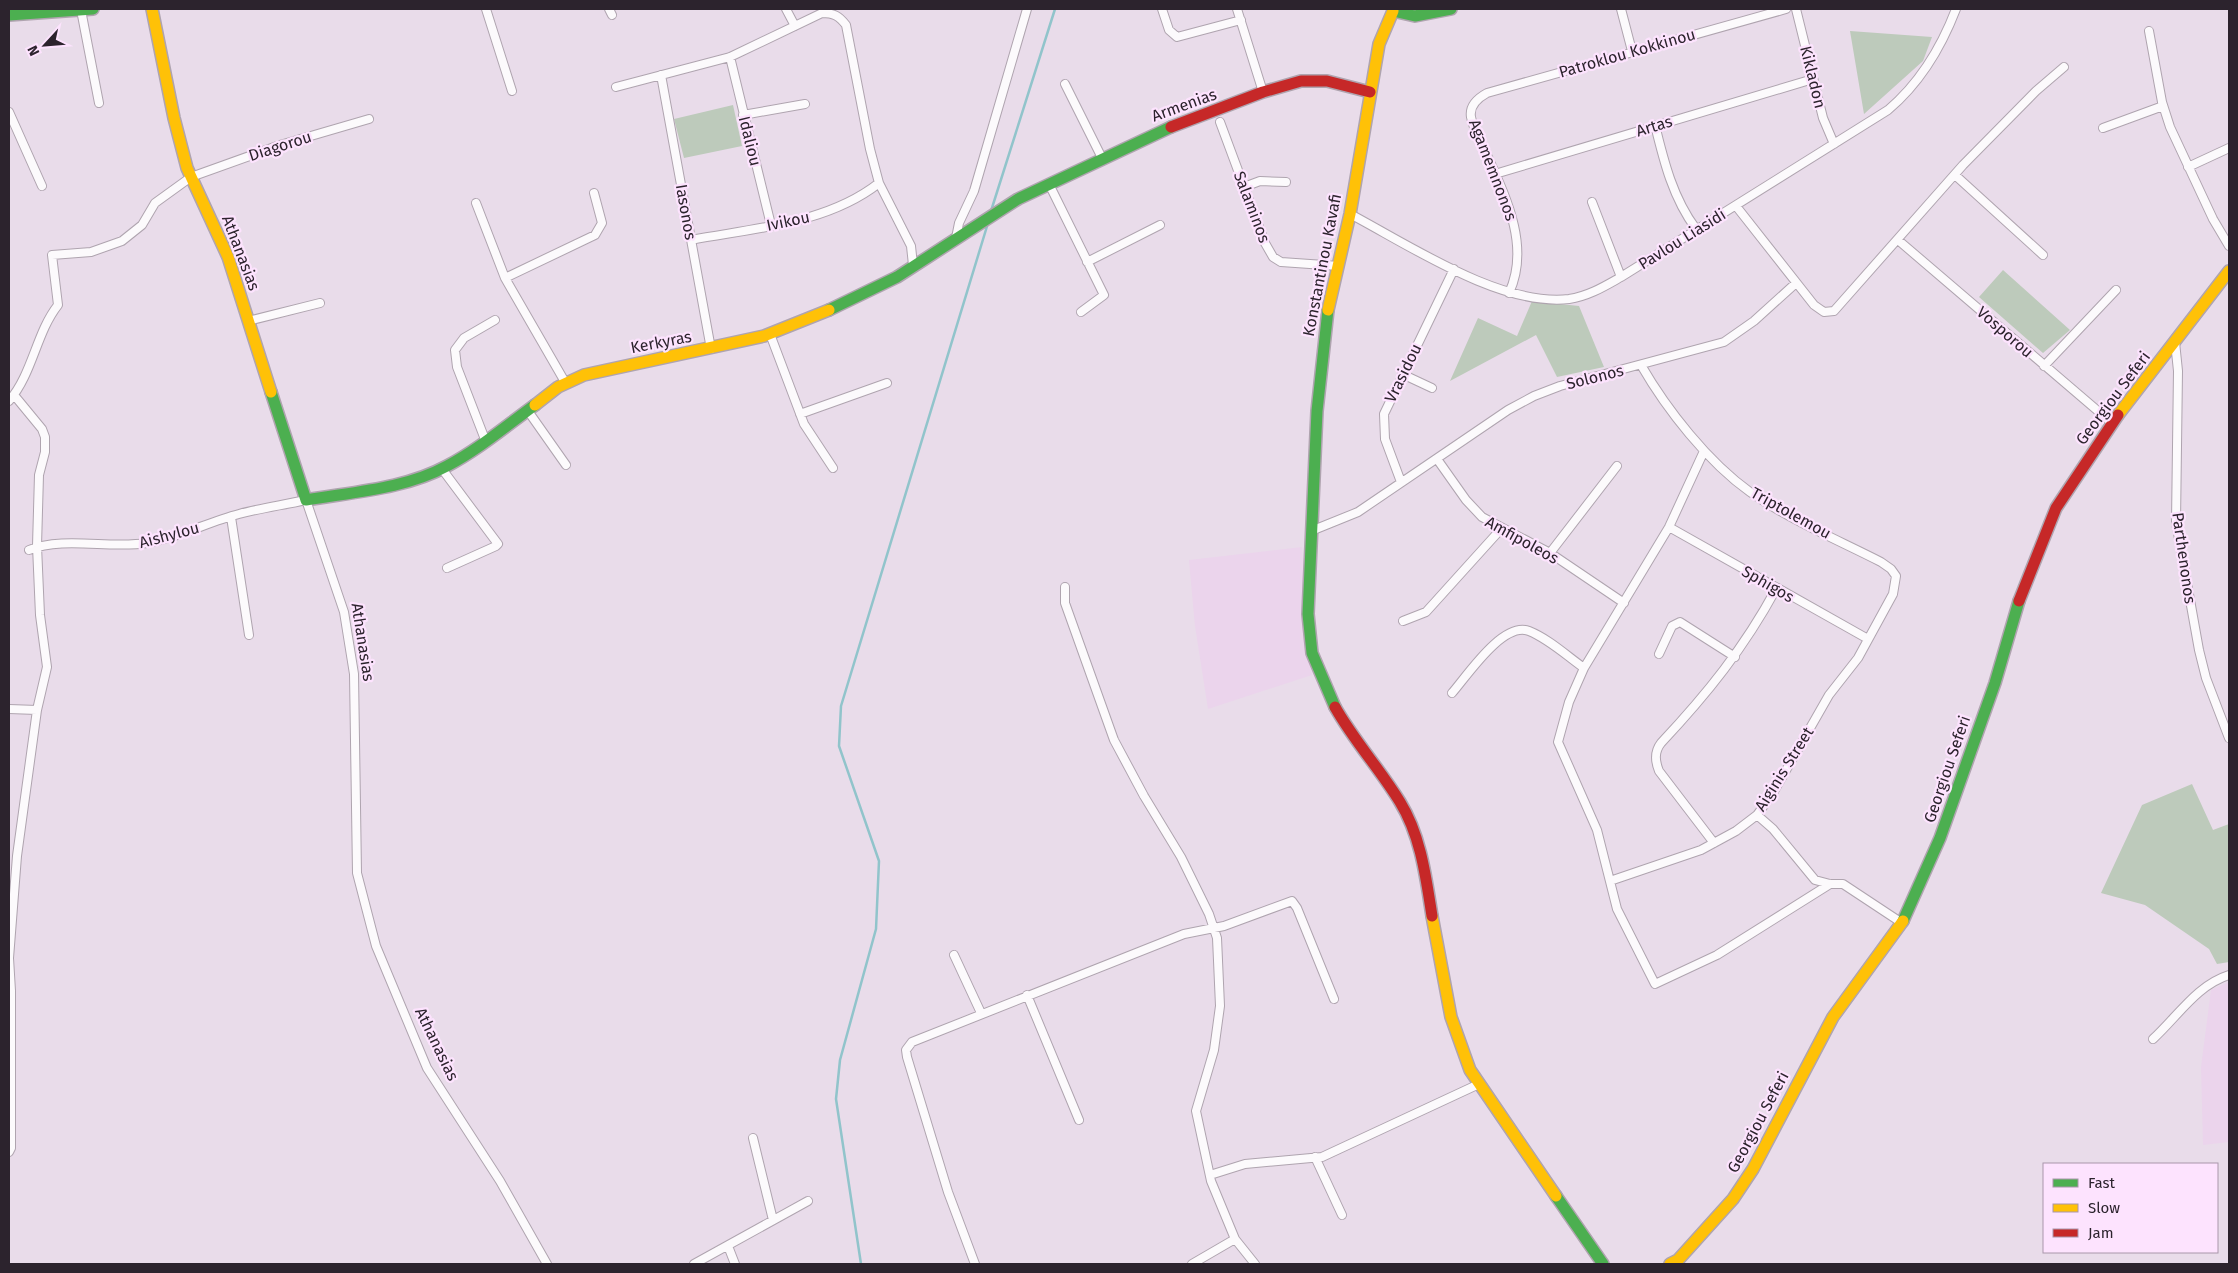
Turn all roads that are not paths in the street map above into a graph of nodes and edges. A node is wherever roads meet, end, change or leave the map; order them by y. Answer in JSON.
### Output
{"nodes":[{"id":1,"x":87,"y":9,"type":"edge"},
{"id":2,"x":152,"y":9,"type":"edge"},
{"id":3,"x":486,"y":9,"type":"edge"},
{"id":4,"x":786,"y":9,"type":"edge"},
{"id":5,"x":1027,"y":9,"type":"edge"},
{"id":6,"x":1162,"y":9,"type":"edge"},
{"id":7,"x":1238,"y":9,"type":"edge"},
{"id":8,"x":1450,"y":9,"type":"edge"},
{"id":9,"x":1621,"y":9,"type":"edge"},
{"id":10,"x":1786,"y":9,"type":"edge"},
{"id":11,"x":1796,"y":9,"type":"edge"},
{"id":12,"x":1956,"y":9,"type":"edge"},
{"id":13,"x":1393,"y":10,"type":"edge"},
{"id":14,"x":833,"y":11,"type":"edge"},
{"id":15,"x":9,"y":15,"type":"edge"},
{"id":16,"x":1240,"y":20,"type":"junction"},
{"id":17,"x":796,"y":26,"type":"junction"},
{"id":18,"x":2149,"y":31,"type":"dead end"},
{"id":19,"x":1632,"y":52,"type":"junction"},
{"id":20,"x":730,"y":57,"type":"junction"},
{"id":21,"x":2064,"y":67,"type":"dead end"},
{"id":22,"x":661,"y":75,"type":"junction"},
{"id":23,"x":1813,"y":79,"type":"junction"},
{"id":24,"x":1065,"y":84,"type":"dead end"},
{"id":25,"x":616,"y":87,"type":"dead end"},
{"id":26,"x":512,"y":92,"type":"dead end"},
{"id":27,"x":1263,"y":92,"type":"junction"},
{"id":28,"x":1370,"y":92,"type":"junction"},
{"id":29,"x":99,"y":102,"type":"dead end"},
{"id":30,"x":805,"y":104,"type":"dead end"},
{"id":31,"x":1472,"y":105,"type":"joint"},
{"id":32,"x":2163,"y":106,"type":"junction"},
{"id":33,"x":9,"y":112,"type":"edge"},
{"id":34,"x":743,"y":115,"type":"junction"},
{"id":35,"x":369,"y":119,"type":"dead end"},
{"id":36,"x":1220,"y":122,"type":"dead end"},
{"id":37,"x":1655,"y":126,"type":"junction"},
{"id":38,"x":2103,"y":128,"type":"dead end"},
{"id":39,"x":1834,"y":144,"type":"junction"},
{"id":40,"x":2229,"y":148,"type":"edge"},
{"id":41,"x":1102,"y":158,"type":"junction"},
{"id":42,"x":2188,"y":167,"type":"junction"},
{"id":43,"x":1495,"y":174,"type":"junction"},
{"id":44,"x":1955,"y":175,"type":"junction"},
{"id":45,"x":191,"y":177,"type":"junction"},
{"id":46,"x":1286,"y":182,"type":"dead end"},
{"id":47,"x":879,"y":183,"type":"junction"},
{"id":48,"x":1049,"y":184,"type":"junction"},
{"id":49,"x":42,"y":186,"type":"dead end"},
{"id":50,"x":1244,"y":187,"type":"junction"},
{"id":51,"x":594,"y":193,"type":"dead end"},
{"id":52,"x":1018,"y":199,"type":"joint"},
{"id":53,"x":1592,"y":202,"type":"dead end"},
{"id":54,"x":476,"y":203,"type":"dead end"},
{"id":55,"x":1736,"y":206,"type":"junction"},
{"id":56,"x":1350,"y":214,"type":"junction"},
{"id":57,"x":771,"y":225,"type":"junction"},
{"id":58,"x":1160,"y":225,"type":"dead end"},
{"id":59,"x":1696,"y":229,"type":"junction"},
{"id":60,"x":960,"y":236,"type":"junction"},
{"id":61,"x":691,"y":240,"type":"junction"},
{"id":62,"x":1898,"y":240,"type":"junction"},
{"id":63,"x":2229,"y":246,"type":"edge"},
{"id":64,"x":2043,"y":255,"type":"dead end"},
{"id":65,"x":1087,"y":262,"type":"junction"},
{"id":66,"x":913,"y":265,"type":"junction"},
{"id":67,"x":1339,"y":266,"type":"junction"},
{"id":68,"x":1454,"y":269,"type":"junction"},
{"id":69,"x":2229,"y":271,"type":"edge"},
{"id":70,"x":1622,"y":277,"type":"junction"},
{"id":71,"x":505,"y":278,"type":"junction"},
{"id":72,"x":1796,"y":283,"type":"junction"},
{"id":73,"x":2116,"y":290,"type":"dead end"},
{"id":74,"x":1509,"y":293,"type":"junction"},
{"id":75,"x":320,"y":303,"type":"dead end"},
{"id":76,"x":1081,"y":312,"type":"dead end"},
{"id":77,"x":495,"y":320,"type":"dead end"},
{"id":78,"x":248,"y":321,"type":"junction"},
{"id":79,"x":770,"y":334,"type":"junction"},
{"id":80,"x":2176,"y":342,"type":"junction"},
{"id":81,"x":711,"y":349,"type":"junction"},
{"id":82,"x":1642,"y":365,"type":"junction"},
{"id":83,"x":2044,"y":366,"type":"junction"},
{"id":84,"x":1402,"y":374,"type":"junction"},
{"id":85,"x":565,"y":382,"type":"junction"},
{"id":86,"x":887,"y":383,"type":"dead end"},
{"id":87,"x":1432,"y":388,"type":"dead end"},
{"id":88,"x":11,"y":398,"type":"edge"},
{"id":89,"x":528,"y":411,"type":"junction"},
{"id":90,"x":800,"y":414,"type":"junction"},
{"id":91,"x":2112,"y":423,"type":"junction"},
{"id":92,"x":486,"y":442,"type":"junction"},
{"id":93,"x":1704,"y":451,"type":"junction"},
{"id":94,"x":1437,"y":459,"type":"junction"},
{"id":95,"x":566,"y":465,"type":"dead end"},
{"id":96,"x":1617,"y":466,"type":"dead end"},
{"id":97,"x":833,"y":468,"type":"dead end"},
{"id":98,"x":442,"y":469,"type":"junction"},
{"id":99,"x":1401,"y":482,"type":"junction"},
{"id":100,"x":306,"y":500,"type":"junction"},
{"id":101,"x":230,"y":517,"type":"junction"},
{"id":102,"x":1669,"y":527,"type":"junction"},
{"id":103,"x":1501,"y":529,"type":"junction"},
{"id":104,"x":1311,"y":531,"type":"junction"},
{"id":105,"x":37,"y":546,"type":"junction"},
{"id":106,"x":29,"y":550,"type":"dead end"},
{"id":107,"x":1550,"y":554,"type":"junction"},
{"id":108,"x":447,"y":568,"type":"dead end"},
{"id":109,"x":1896,"y":576,"type":"joint"},
{"id":110,"x":1065,"y":587,"type":"dead end"},
{"id":111,"x":1776,"y":589,"type":"junction"},
{"id":112,"x":1624,"y":603,"type":"junction"},
{"id":113,"x":1403,"y":621,"type":"dead end"},
{"id":114,"x":249,"y":636,"type":"dead end"},
{"id":115,"x":1868,"y":639,"type":"junction"},
{"id":116,"x":1659,"y":654,"type":"dead end"},
{"id":117,"x":1735,"y":657,"type":"junction"},
{"id":118,"x":1584,"y":668,"type":"junction"},
{"id":119,"x":1452,"y":693,"type":"dead end"},
{"id":120,"x":9,"y":709,"type":"edge"},
{"id":121,"x":37,"y":710,"type":"junction"},
{"id":122,"x":2229,"y":738,"type":"edge"},
{"id":123,"x":1757,"y":815,"type":"junction"},
{"id":124,"x":1714,"y":843,"type":"junction"},
{"id":125,"x":1610,"y":880,"type":"junction"},
{"id":126,"x":1830,"y":884,"type":"junction"},
{"id":127,"x":1902,"y":923,"type":"junction"},
{"id":128,"x":1214,"y":928,"type":"junction"},
{"id":129,"x":954,"y":955,"type":"dead end"},
{"id":130,"x":2229,"y":975,"type":"edge"},
{"id":131,"x":10,"y":991,"type":"edge"},
{"id":132,"x":1027,"y":995,"type":"junction"},
{"id":133,"x":1334,"y":998,"type":"dead end"},
{"id":134,"x":981,"y":1013,"type":"junction"},
{"id":135,"x":2153,"y":1039,"type":"dead end"},
{"id":136,"x":1479,"y":1084,"type":"junction"},
{"id":137,"x":1078,"y":1120,"type":"dead end"},
{"id":138,"x":753,"y":1138,"type":"dead end"},
{"id":139,"x":9,"y":1152,"type":"edge"},
{"id":140,"x":1315,"y":1157,"type":"junction"},
{"id":141,"x":1210,"y":1175,"type":"junction"},
{"id":142,"x":808,"y":1202,"type":"dead end"},
{"id":143,"x":1342,"y":1215,"type":"dead end"},
{"id":144,"x":774,"y":1220,"type":"junction"},
{"id":145,"x":1235,"y":1239,"type":"junction"},
{"id":146,"x":728,"y":1246,"type":"junction"},
{"id":147,"x":547,"y":1264,"type":"edge"},
{"id":148,"x":694,"y":1264,"type":"edge"},
{"id":149,"x":735,"y":1264,"type":"edge"},
{"id":150,"x":975,"y":1264,"type":"edge"},
{"id":151,"x":1192,"y":1264,"type":"edge"},
{"id":152,"x":1255,"y":1264,"type":"edge"},
{"id":153,"x":1600,"y":1264,"type":"edge"},
{"id":154,"x":1670,"y":1264,"type":"edge"}],
"edges":[{"from":1,"to":15,"type":"street"},
{"from":1,"to":29,"type":"street"},
{"from":2,"to":45,"type":"street","name":"Athanasias"},
{"from":3,"to":26,"type":"street"},
{"from":4,"to":17,"type":"street"},
{"from":5,"to":60,"type":"street"},
{"from":6,"to":16,"type":"street"},
{"from":7,"to":16,"type":"street"},
{"from":8,"to":13,"type":"street"},
{"from":9,"to":19,"type":"street"},
{"from":10,"to":19,"type":"street","name":"Patroklou Kokkinou"},
{"from":11,"to":23,"type":"street","name":"Kikladon"},
{"from":12,"to":39,"type":"street","name":"Pavlou Liasidi"},
{"from":13,"to":28,"type":"street","name":"Konstantinou Kavafi"},
{"from":14,"to":17,"type":"street"},
{"from":14,"to":47,"type":"street"},
{"from":16,"to":27,"type":"street"},
{"from":17,"to":20,"type":"street"},
{"from":18,"to":32,"type":"street"},
{"from":19,"to":31,"type":"street","name":"Patroklou Kokkinou"},
{"from":20,"to":22,"type":"street"},
{"from":20,"to":34,"type":"street","name":"Idaliou"},
{"from":21,"to":44,"type":"street"},
{"from":22,"to":25,"type":"street"},
{"from":22,"to":61,"type":"street","name":"Iasonos"},
{"from":23,"to":37,"type":"street","name":"Artas"},
{"from":23,"to":39,"type":"street","name":"Kikladon"},
{"from":24,"to":41,"type":"street"},
{"from":27,"to":28,"type":"street","name":"Armenias"},
{"from":27,"to":41,"type":"street","name":"Armenias"},
{"from":28,"to":56,"type":"street","name":"Konstantinou Kavafi"},
{"from":30,"to":34,"type":"street"},
{"from":31,"to":43,"type":"street","name":"Agamemnonos"},
{"from":32,"to":38,"type":"street"},
{"from":32,"to":42,"type":"street"},
{"from":33,"to":49,"type":"street"},
{"from":34,"to":57,"type":"street","name":"Idaliou"},
{"from":35,"to":45,"type":"street","name":"Diagorou"},
{"from":36,"to":50,"type":"street","name":"Salaminos"},
{"from":37,"to":43,"type":"street","name":"Artas"},
{"from":37,"to":59,"type":"street"},
{"from":39,"to":55,"type":"street","name":"Pavlou Liasidi"},
{"from":40,"to":42,"type":"street"},
{"from":41,"to":48,"type":"street","name":"Armenias"},
{"from":42,"to":63,"type":"street"},
{"from":43,"to":74,"type":"street","name":"Agamemnonos"},
{"from":44,"to":62,"type":"street"},
{"from":44,"to":64,"type":"street"},
{"from":45,"to":78,"type":"street","name":"Athanasias"},
{"from":45,"to":88,"type":"street","name":"Diagorou"},
{"from":46,"to":50,"type":"street"},
{"from":47,"to":57,"type":"street","name":"Ivikou"},
{"from":47,"to":66,"type":"street"},
{"from":48,"to":52,"type":"street","name":"Armenias"},
{"from":48,"to":65,"type":"street"},
{"from":50,"to":67,"type":"street","name":"Salaminos"},
{"from":51,"to":71,"type":"street"},
{"from":52,"to":60,"type":"street","name":"Kerkyras"},
{"from":53,"to":70,"type":"street"},
{"from":54,"to":71,"type":"street"},
{"from":55,"to":59,"type":"street","name":"Pavlou Liasidi"},
{"from":55,"to":72,"type":"street"},
{"from":56,"to":67,"type":"street","name":"Konstantinou Kavafi"},
{"from":56,"to":68,"type":"street","name":"Pavlou Liasidi"},
{"from":57,"to":61,"type":"street","name":"Ivikou"},
{"from":58,"to":65,"type":"street"},
{"from":59,"to":70,"type":"street","name":"Pavlou Liasidi"},
{"from":60,"to":66,"type":"street","name":"Kerkyras"},
{"from":61,"to":81,"type":"street","name":"Iasonos"},
{"from":62,"to":72,"type":"street"},
{"from":62,"to":83,"type":"street","name":"Vosporou"},
{"from":65,"to":76,"type":"street"},
{"from":66,"to":79,"type":"street","name":"Kerkyras"},
{"from":67,"to":104,"type":"street","name":"Konstantinou Kavafi"},
{"from":68,"to":74,"type":"street","name":"Pavlou Liasidi"},
{"from":68,"to":84,"type":"street","name":"Vrasidou"},
{"from":69,"to":80,"type":"street","name":"Georgiou Seferi"},
{"from":70,"to":74,"type":"street","name":"Pavlou Liasidi"},
{"from":71,"to":85,"type":"street"},
{"from":72,"to":82,"type":"street","name":"Solonos"},
{"from":73,"to":83,"type":"street"},
{"from":75,"to":78,"type":"street"},
{"from":77,"to":92,"type":"street"},
{"from":78,"to":100,"type":"street","name":"Athanasias"},
{"from":79,"to":81,"type":"street","name":"Kerkyras"},
{"from":79,"to":90,"type":"street"},
{"from":80,"to":91,"type":"street","name":"Georgiou Seferi"},
{"from":80,"to":122,"type":"street","name":"Parthenonos"},
{"from":81,"to":85,"type":"street","name":"Kerkyras"},
{"from":82,"to":93,"type":"street","name":"Triptolemou"},
{"from":82,"to":94,"type":"street","name":"Solonos"},
{"from":83,"to":91,"type":"street","name":"Vosporou"},
{"from":84,"to":87,"type":"street"},
{"from":84,"to":99,"type":"street","name":"Vrasidou"},
{"from":85,"to":89,"type":"street","name":"Kerkyras"},
{"from":86,"to":90,"type":"street"},
{"from":88,"to":105,"type":"street"},
{"from":89,"to":92,"type":"street","name":"Kerkyras"},
{"from":89,"to":95,"type":"street"},
{"from":90,"to":97,"type":"street"},
{"from":91,"to":127,"type":"street","name":"Georgiou Seferi"},
{"from":92,"to":98,"type":"street","name":"Kerkyras"},
{"from":93,"to":102,"type":"street"},
{"from":93,"to":109,"type":"street","name":"Triptolemou"},
{"from":94,"to":99,"type":"street","name":"Solonos"},
{"from":94,"to":103,"type":"street","name":"Amfipoleos"},
{"from":96,"to":107,"type":"street"},
{"from":98,"to":100,"type":"street","name":"Kerkyras"},
{"from":98,"to":108,"type":"street"},
{"from":99,"to":104,"type":"street","name":"Solonos"},
{"from":100,"to":101,"type":"street","name":"Aishylou"},
{"from":100,"to":147,"type":"street","name":"Athanasias"},
{"from":101,"to":105,"type":"street","name":"Aishylou"},
{"from":101,"to":114,"type":"street"},
{"from":102,"to":111,"type":"street","name":"Sphigos"},
{"from":102,"to":112,"type":"street"},
{"from":103,"to":107,"type":"street","name":"Amfipoleos"},
{"from":103,"to":113,"type":"street"},
{"from":104,"to":136,"type":"street","name":"Konstantinou Kavafi"},
{"from":105,"to":106,"type":"street","name":"Aishylou"},
{"from":105,"to":121,"type":"street"},
{"from":107,"to":112,"type":"street","name":"Amfipoleos"},
{"from":109,"to":115,"type":"street","name":"Aiginis Street"},
{"from":110,"to":128,"type":"street"},
{"from":111,"to":115,"type":"street","name":"Sphigos"},
{"from":111,"to":117,"type":"street"},
{"from":112,"to":118,"type":"street"},
{"from":115,"to":123,"type":"street","name":"Aiginis Street"},
{"from":116,"to":117,"type":"street"},
{"from":117,"to":124,"type":"street"},
{"from":118,"to":119,"type":"street"},
{"from":118,"to":125,"type":"street"},
{"from":120,"to":121,"type":"street"},
{"from":121,"to":131,"type":"street"},
{"from":123,"to":124,"type":"street","name":"Aiginis Street"},
{"from":123,"to":126,"type":"street"},
{"from":124,"to":125,"type":"street","name":"Aiginis Street"},
{"from":125,"to":126,"type":"street"},
{"from":126,"to":127,"type":"street"},
{"from":127,"to":154,"type":"street","name":"Georgiou Seferi"},
{"from":128,"to":132,"type":"street"},
{"from":128,"to":133,"type":"street"},
{"from":128,"to":141,"type":"street"},
{"from":129,"to":134,"type":"street"},
{"from":130,"to":135,"type":"street"},
{"from":131,"to":139,"type":"street"},
{"from":132,"to":134,"type":"street"},
{"from":132,"to":137,"type":"street"},
{"from":134,"to":150,"type":"street"},
{"from":136,"to":140,"type":"street"},
{"from":136,"to":153,"type":"street","name":"Konstantinou Kavafi"},
{"from":138,"to":144,"type":"street"},
{"from":140,"to":141,"type":"street"},
{"from":140,"to":143,"type":"street"},
{"from":141,"to":145,"type":"street"},
{"from":142,"to":144,"type":"street"},
{"from":144,"to":146,"type":"street"},
{"from":145,"to":151,"type":"street"},
{"from":145,"to":152,"type":"street"},
{"from":146,"to":148,"type":"street"},
{"from":146,"to":149,"type":"street"}]}
